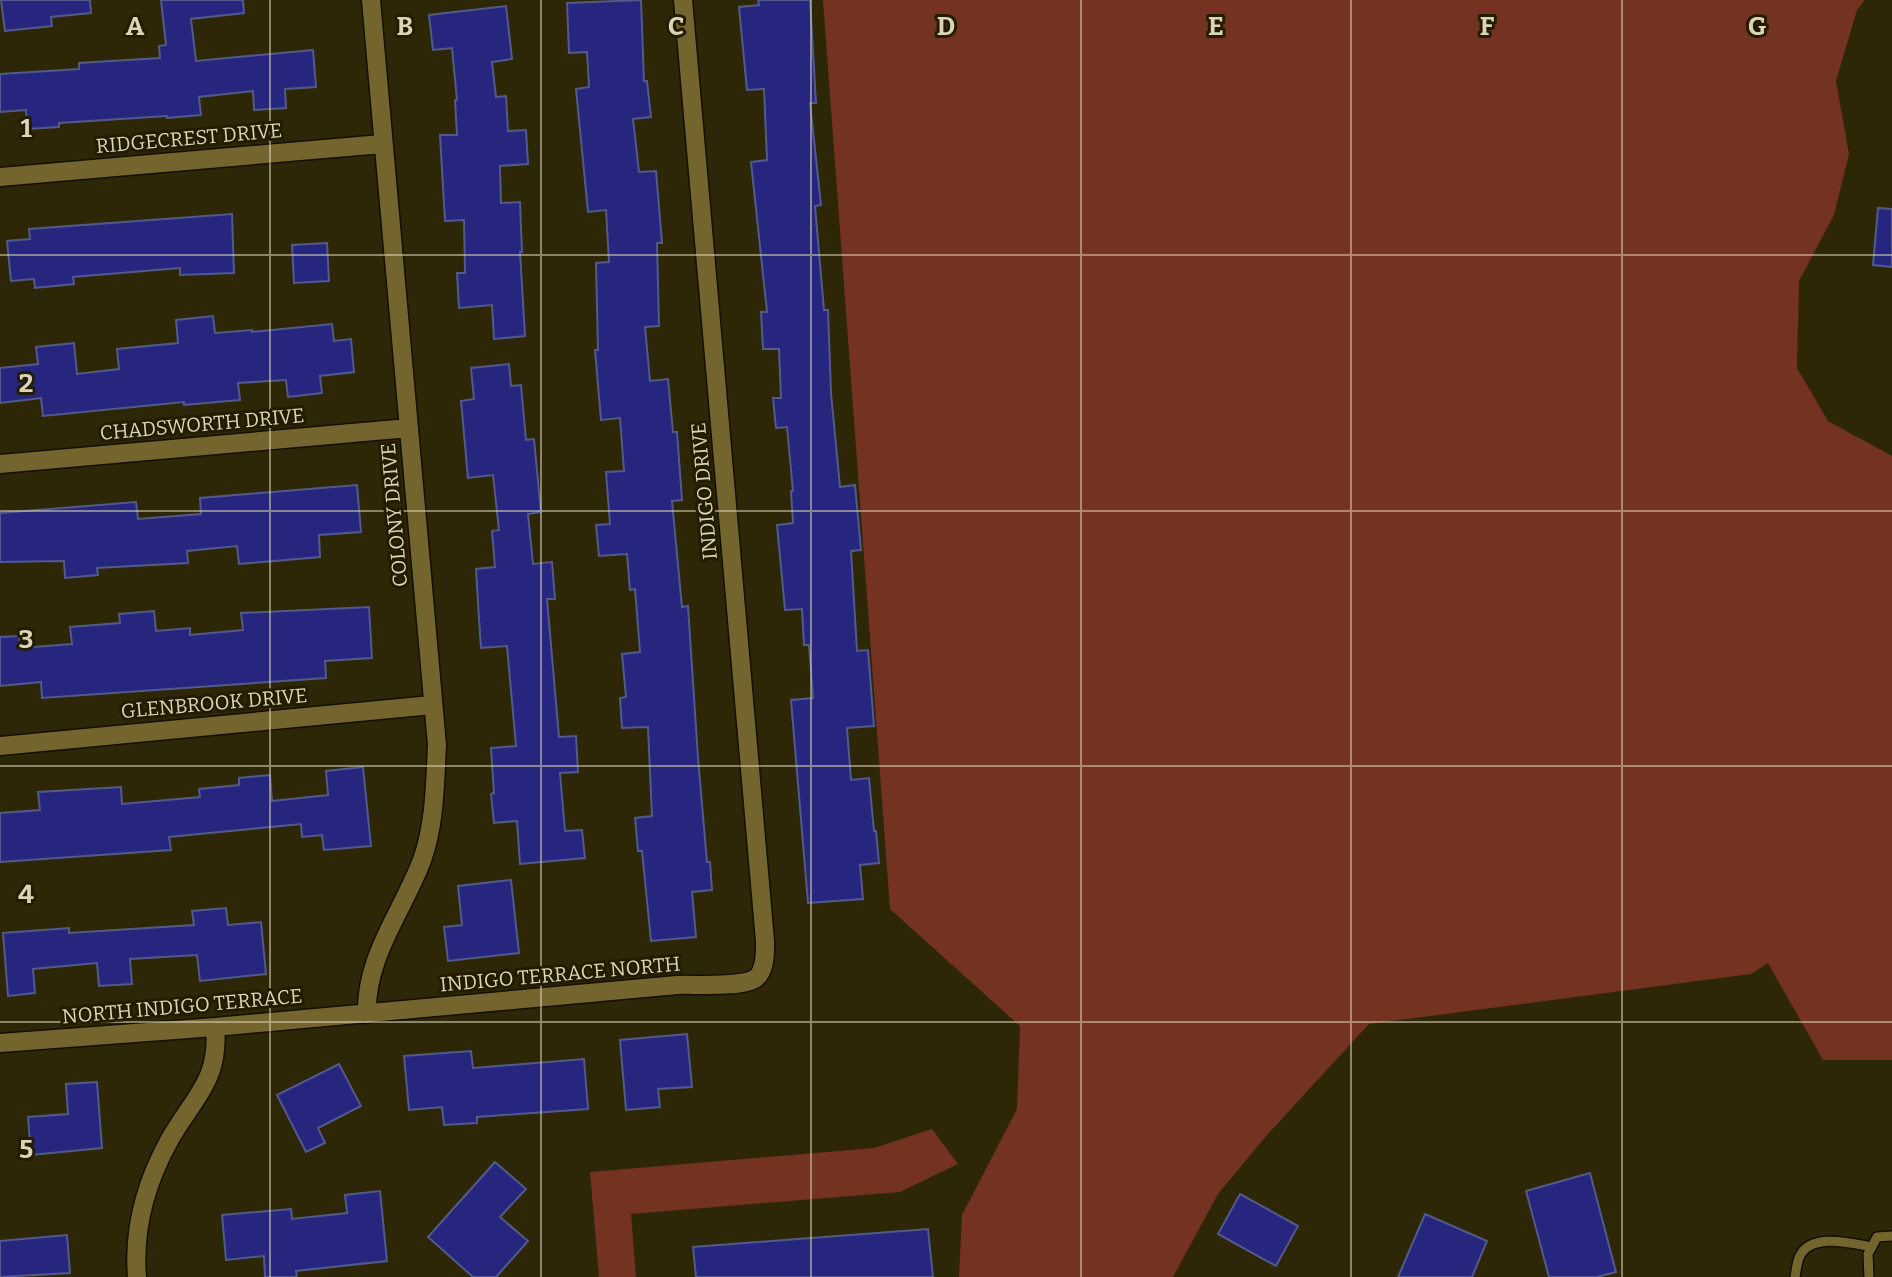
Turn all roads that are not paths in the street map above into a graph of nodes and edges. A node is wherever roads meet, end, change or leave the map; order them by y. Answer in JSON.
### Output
{"nodes":[{"id":1,"x":371,"y":0,"type":"edge"},
{"id":2,"x":683,"y":0,"type":"edge"},
{"id":3,"x":382,"y":144,"type":"junction"},
{"id":4,"x":0,"y":177,"type":"edge"},
{"id":5,"x":409,"y":428,"type":"junction"},
{"id":6,"x":0,"y":464,"type":"edge"},
{"id":7,"x":432,"y":705,"type":"junction"},
{"id":8,"x":0,"y":746,"type":"edge"},
{"id":9,"x":757,"y":978,"type":"joint"},
{"id":10,"x":367,"y":1014,"type":"junction"},
{"id":11,"x":215,"y":1027,"type":"junction"},
{"id":12,"x":0,"y":1043,"type":"edge"},
{"id":13,"x":1892,"y":1236,"type":"edge"},
{"id":14,"x":1872,"y":1247,"type":"junction"},
{"id":15,"x":137,"y":1277,"type":"edge"},
{"id":16,"x":1795,"y":1277,"type":"edge"},
{"id":17,"x":1869,"y":1277,"type":"edge"}],
"edges":[{"from":1,"to":3,"type":"street","name":"COLONY DRIVE"},
{"from":2,"to":9,"type":"street","name":"INDIGO DRIVE"},
{"from":3,"to":4,"type":"street","name":"RIDGECREST DRIVE"},
{"from":3,"to":5,"type":"street","name":"COLONY DRIVE"},
{"from":5,"to":6,"type":"street","name":"CHADSWORTH DRIVE"},
{"from":5,"to":7,"type":"street","name":"COLONY DRIVE"},
{"from":7,"to":8,"type":"street","name":"GLENBROOK DRIVE"},
{"from":7,"to":10,"type":"street","name":"COLONY DRIVE"},
{"from":9,"to":10,"type":"street","name":"INDIGO TERRACE NORTH"},
{"from":10,"to":11,"type":"street","name":"NORTH INDIGO TERRACE"},
{"from":11,"to":12,"type":"street","name":"NORTH INDIGO TERRACE"},
{"from":11,"to":15,"type":"street"},
{"from":13,"to":14,"type":"lane"},
{"from":14,"to":16,"type":"lane"},
{"from":14,"to":17,"type":"lane"}]}
